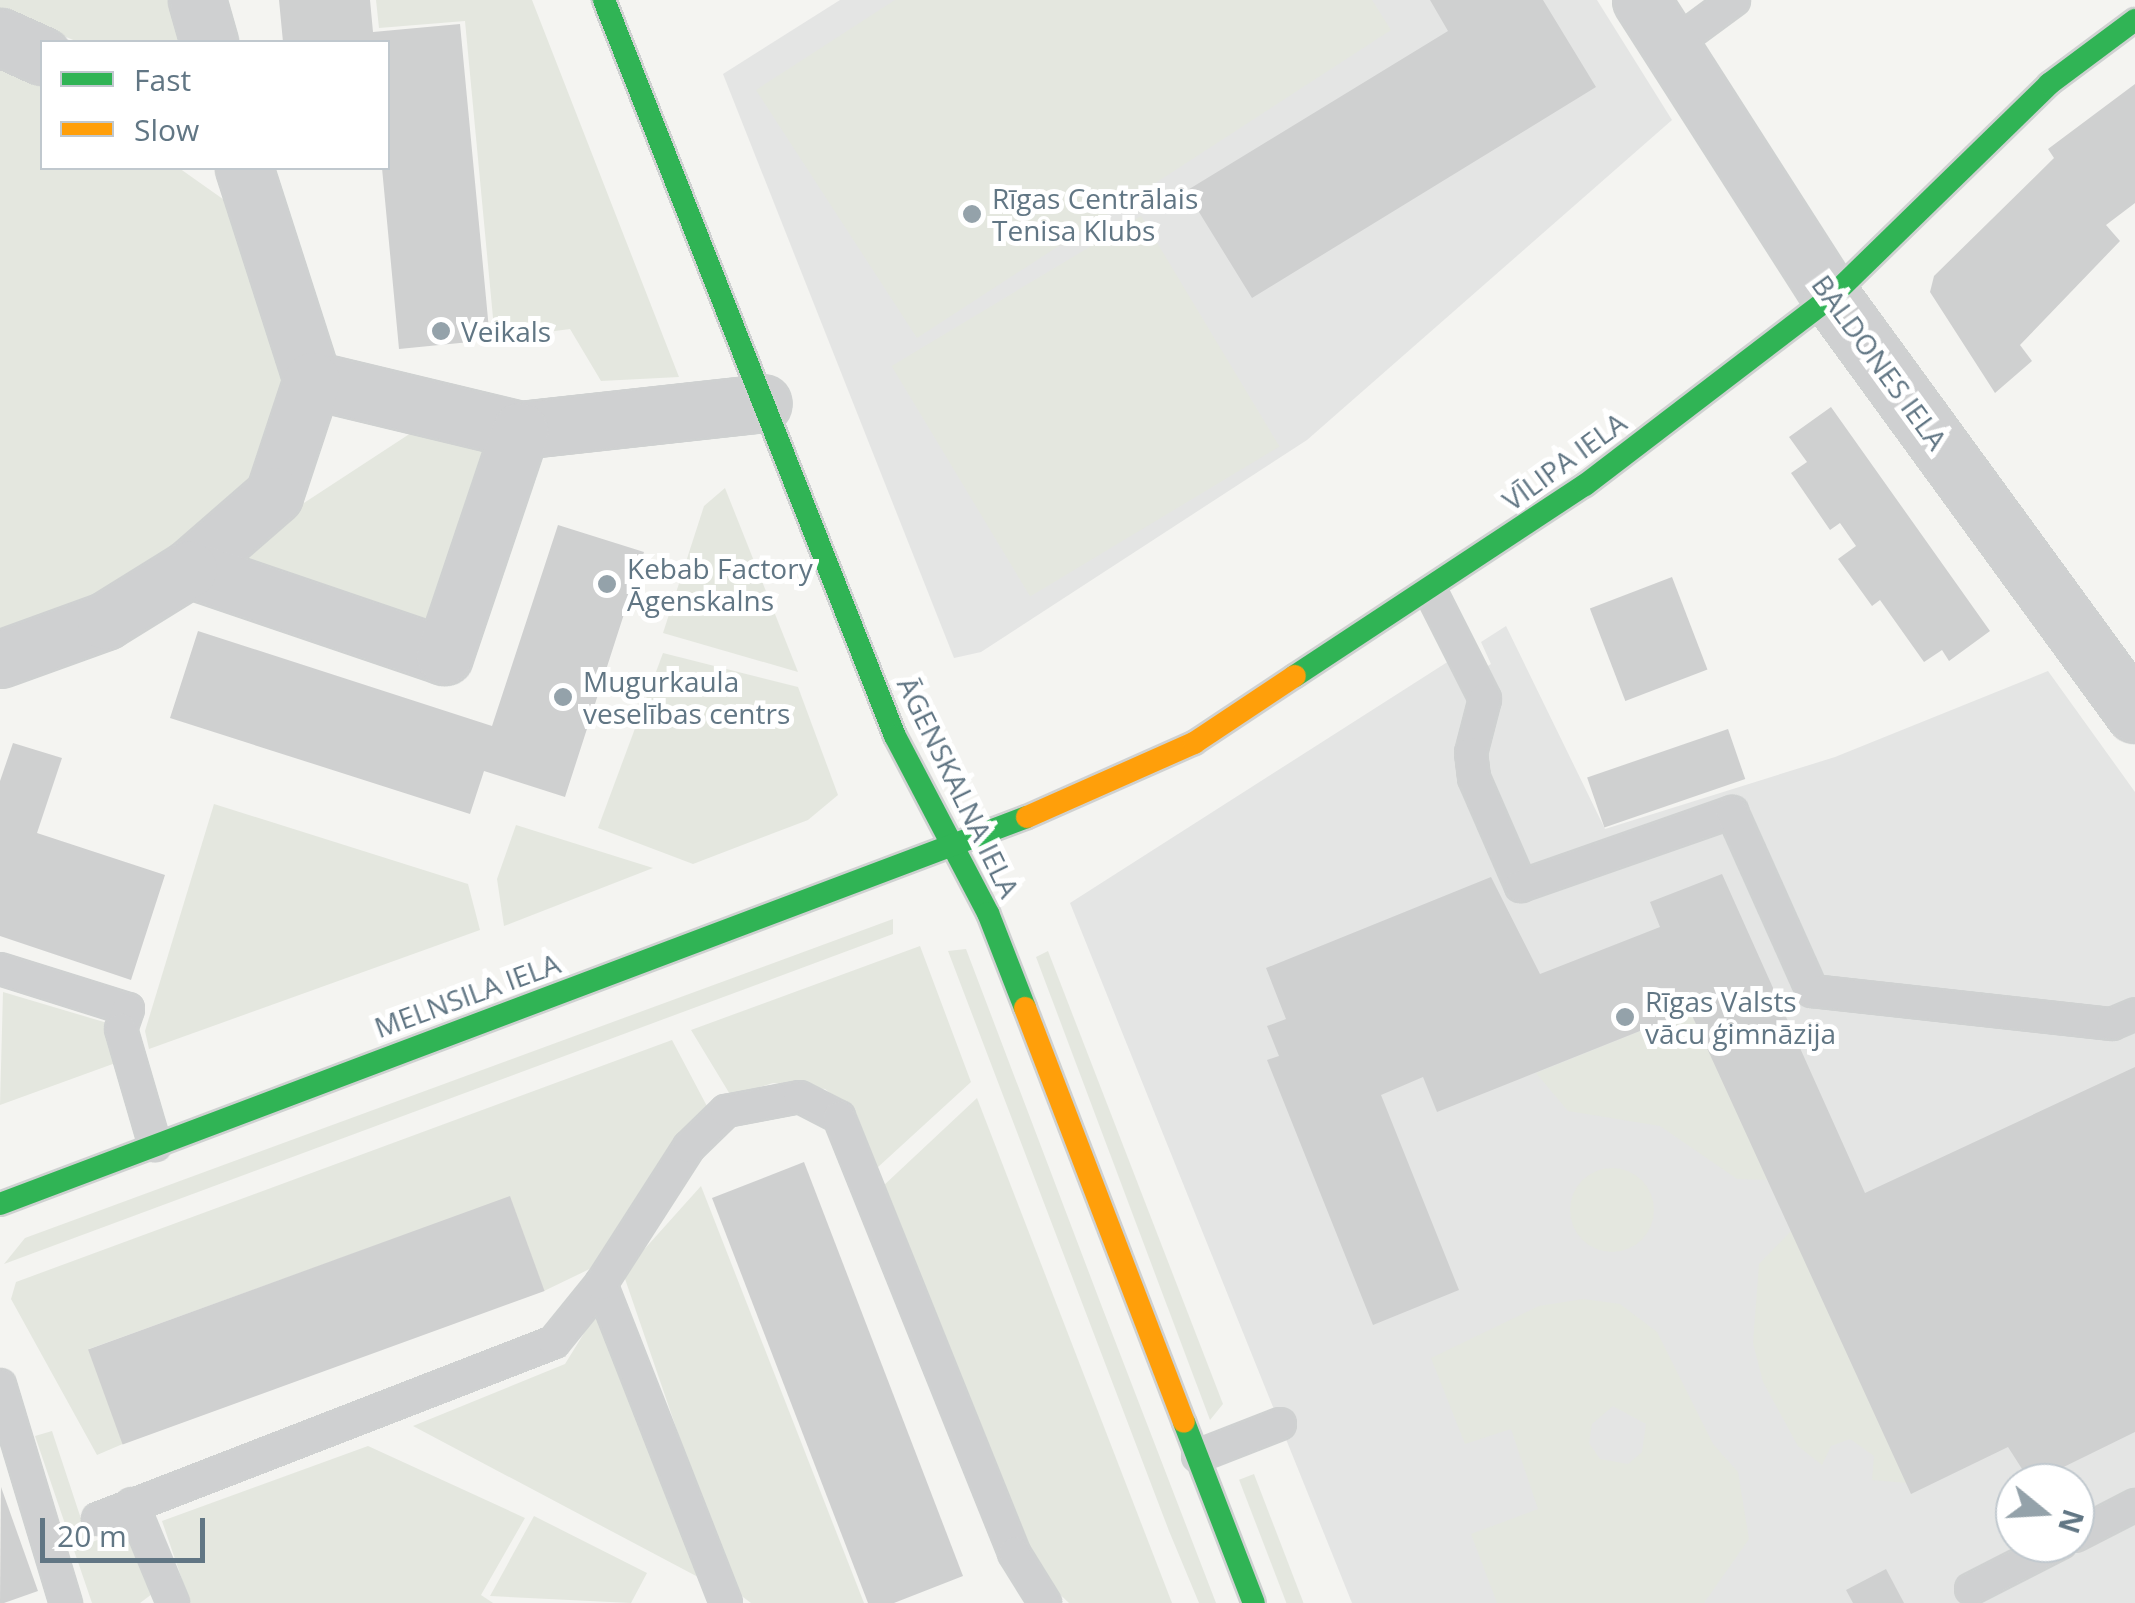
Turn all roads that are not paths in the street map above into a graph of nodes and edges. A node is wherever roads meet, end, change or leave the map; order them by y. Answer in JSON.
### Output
{"nodes":[{"id":1,"x":197,"y":0,"type":"edge"},
{"id":2,"x":604,"y":0,"type":"edge"},
{"id":3,"x":1641,"y":0,"type":"edge"},
{"id":4,"x":1734,"y":0,"type":"edge"},
{"id":5,"x":2135,"y":20,"type":"edge"},
{"id":6,"x":0,"y":37,"type":"edge"},
{"id":7,"x":208,"y":40,"type":"edge"},
{"id":8,"x":1669,"y":48,"type":"junction"},
{"id":9,"x":40,"y":55,"type":"edge"},
{"id":10,"x":245,"y":170,"type":"edge"},
{"id":11,"x":1832,"y":297,"type":"junction"},
{"id":12,"x":312,"y":380,"type":"junction"},
{"id":13,"x":762,"y":403,"type":"junction"},
{"id":14,"x":520,"y":430,"type":"junction"},
{"id":15,"x":190,"y":569,"type":"junction"},
{"id":16,"x":1431,"y":592,"type":"junction"},
{"id":17,"x":3,"y":666,"type":"edge"},
{"id":18,"x":2135,"y":714,"type":"edge"},
{"id":19,"x":958,"y":848,"type":"junction"},
{"id":20,"x":0,"y":969,"type":"edge"},
{"id":21,"x":2135,"y":1014,"type":"edge"},
{"id":22,"x":155,"y":1144,"type":"junction"},
{"id":23,"x":0,"y":1204,"type":"edge"},
{"id":24,"x":600,"y":1284,"type":"junction"},
{"id":25,"x":0,"y":1385,"type":"edge"},
{"id":26,"x":1280,"y":1424,"type":"dead end"},
{"id":27,"x":1198,"y":1456,"type":"junction"},
{"id":28,"x":132,"y":1504,"type":"junction"},
{"id":29,"x":2135,"y":1505,"type":"edge"},
{"id":30,"x":98,"y":1519,"type":"dead end"},
{"id":31,"x":2095,"y":1526,"type":"edge"},
{"id":32,"x":2022,"y":1563,"type":"edge"},
{"id":33,"x":1972,"y":1589,"type":"dead end"},
{"id":34,"x":66,"y":1603,"type":"edge"},
{"id":35,"x":173,"y":1603,"type":"edge"},
{"id":36,"x":726,"y":1603,"type":"edge"},
{"id":37,"x":1045,"y":1603,"type":"edge"},
{"id":38,"x":1254,"y":1603,"type":"edge"}],
"edges":[{"from":1,"to":7,"type":"street"},
{"from":2,"to":13,"type":"street","name":"ĀGENSKALNA IELA"},
{"from":3,"to":8,"type":"street","name":"BALDONES IELA"},
{"from":4,"to":8,"type":"lane"},
{"from":5,"to":11,"type":"street","name":"VĪLIPA IELA"},
{"from":6,"to":9,"type":"street"},
{"from":8,"to":11,"type":"street","name":"BALDONES IELA"},
{"from":10,"to":12,"type":"street"},
{"from":11,"to":16,"type":"street","name":"VĪLIPA IELA"},
{"from":11,"to":18,"type":"street","name":"BALDONES IELA"},
{"from":12,"to":14,"type":"street"},
{"from":12,"to":15,"type":"street"},
{"from":13,"to":14,"type":"street"},
{"from":13,"to":19,"type":"street","name":"ĀGENSKALNA IELA"},
{"from":14,"to":15,"type":"street"},
{"from":15,"to":17,"type":"street"},
{"from":16,"to":19,"type":"street","name":"VĪLIPA IELA"},
{"from":16,"to":21,"type":"lane"},
{"from":19,"to":22,"type":"street","name":"MELNSILA IELA"},
{"from":19,"to":27,"type":"street","name":"ĀGENSKALNA IELA"},
{"from":20,"to":22,"type":"lane"},
{"from":22,"to":23,"type":"street","name":"MELNSILA IELA"},
{"from":24,"to":28,"type":"lane"},
{"from":24,"to":36,"type":"lane"},
{"from":24,"to":37,"type":"lane"},
{"from":25,"to":34,"type":"lane"},
{"from":26,"to":27,"type":"lane"},
{"from":27,"to":38,"type":"street","name":"ĀGENSKALNA IELA"},
{"from":28,"to":30,"type":"lane"},
{"from":28,"to":35,"type":"lane"},
{"from":29,"to":31,"type":"lane"},
{"from":32,"to":33,"type":"lane"}]}
